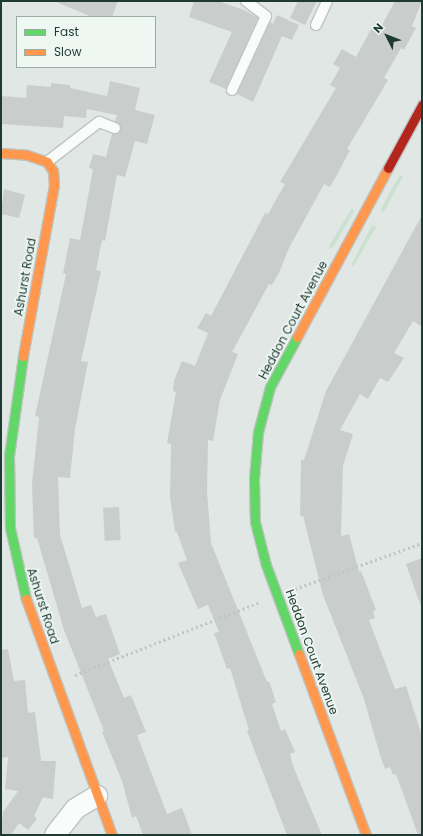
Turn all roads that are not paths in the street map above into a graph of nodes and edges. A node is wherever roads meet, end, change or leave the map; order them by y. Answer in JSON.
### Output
{"nodes":[{"id":1,"x":246,"y":1,"type":"edge"},
{"id":2,"x":327,"y":1,"type":"edge"},
{"id":3,"x":316,"y":25,"type":"dead end"},
{"id":4,"x":232,"y":90,"type":"dead end"},
{"id":5,"x":422,"y":105,"type":"edge"},
{"id":6,"x":115,"y":128,"type":"dead end"},
{"id":7,"x":1,"y":153,"type":"edge"},
{"id":8,"x":47,"y":162,"type":"junction"},
{"id":9,"x":97,"y":796,"type":"junction"},
{"id":10,"x":55,"y":835,"type":"edge"},
{"id":11,"x":112,"y":835,"type":"edge"},
{"id":12,"x":366,"y":835,"type":"edge"}],
"edges":[{"from":1,"to":4,"type":"lane"},
{"from":2,"to":3,"type":"lane"},
{"from":5,"to":12,"type":"street","name":"Heddon Court Avenue"},
{"from":6,"to":8,"type":"lane"},
{"from":7,"to":8,"type":"street"},
{"from":8,"to":9,"type":"street","name":"Ashurst Road"},
{"from":9,"to":10,"type":"street"},
{"from":9,"to":11,"type":"street","name":"Ashurst Road"}]}
